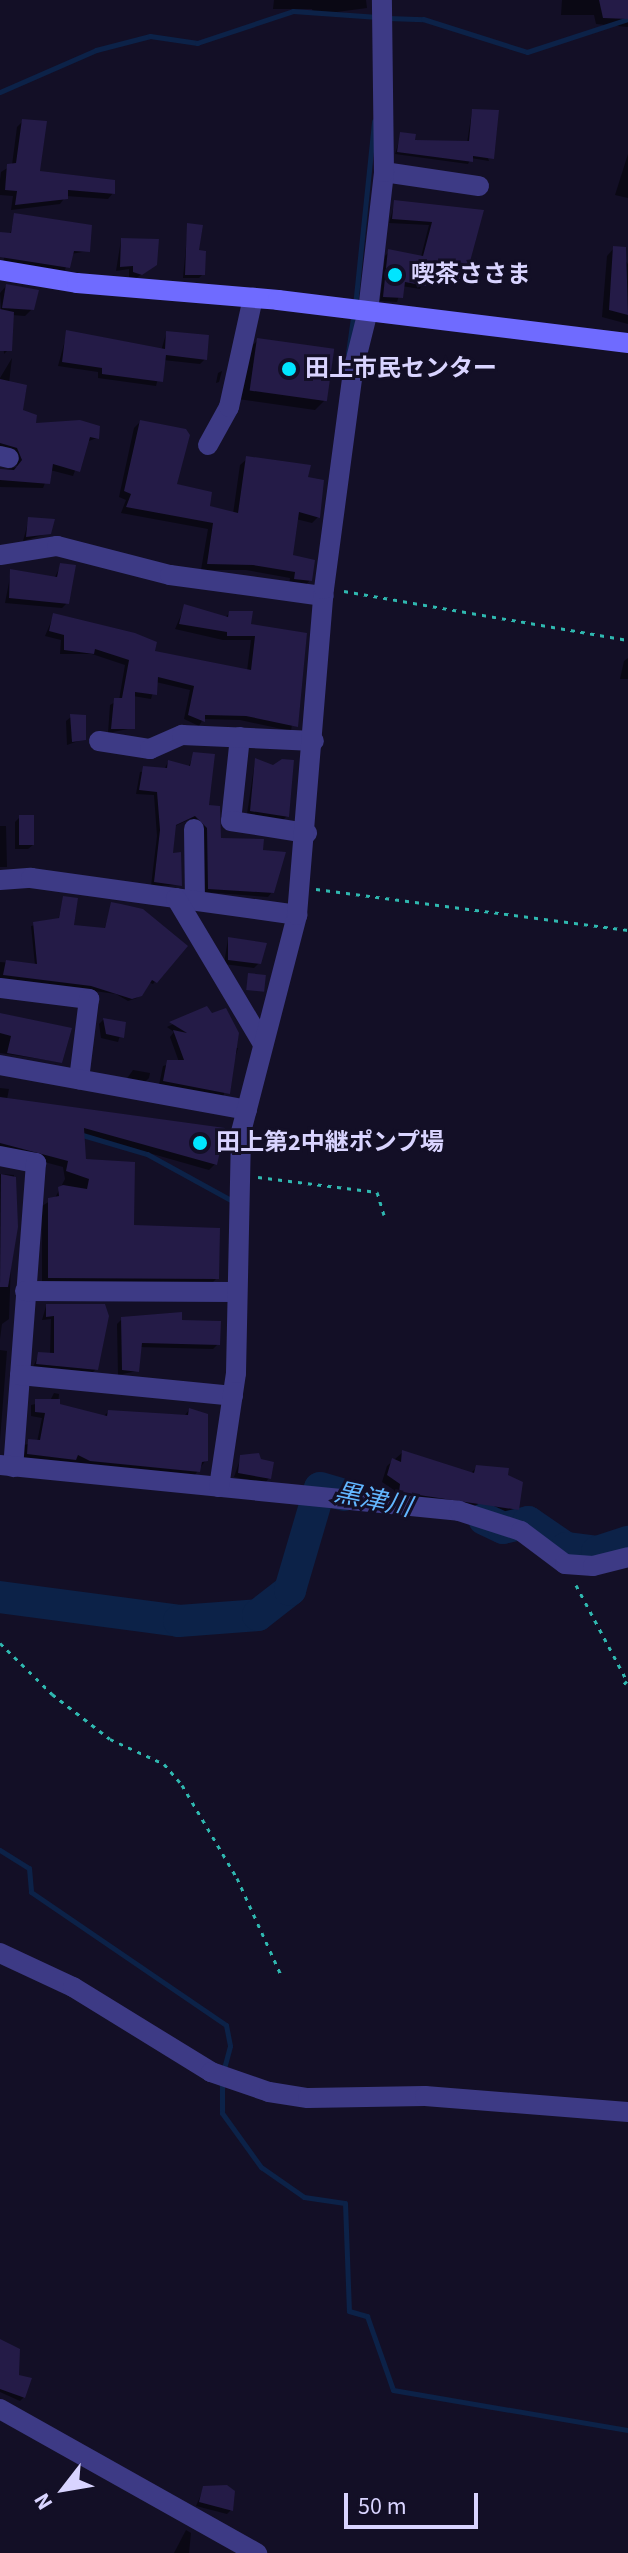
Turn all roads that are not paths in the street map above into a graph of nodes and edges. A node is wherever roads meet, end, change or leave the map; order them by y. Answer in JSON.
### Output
{"nodes":[{"id":1,"x":382,"y":0,"type":"edge"},
{"id":2,"x":384,"y":172,"type":"junction"},
{"id":3,"x":479,"y":186,"type":"dead end"},
{"id":4,"x":0,"y":270,"type":"edge"},
{"id":5,"x":253,"y":298,"type":"junction"},
{"id":6,"x":368,"y":311,"type":"junction"},
{"id":7,"x":628,"y":343,"type":"edge"},
{"id":8,"x":208,"y":445,"type":"dead end"},
{"id":9,"x":0,"y":555,"type":"edge"},
{"id":10,"x":324,"y":592,"type":"junction"},
{"id":11,"x":240,"y":737,"type":"junction"},
{"id":12,"x":99,"y":741,"type":"dead end"},
{"id":13,"x":314,"y":741,"type":"junction"},
{"id":14,"x":194,"y":829,"type":"dead end"},
{"id":15,"x":307,"y":833,"type":"junction"},
{"id":16,"x":0,"y":880,"type":"edge"},
{"id":17,"x":186,"y":899,"type":"junction"},
{"id":18,"x":297,"y":915,"type":"junction"},
{"id":19,"x":0,"y":988,"type":"edge"},
{"id":20,"x":263,"y":1044,"type":"junction"},
{"id":21,"x":0,"y":1065,"type":"edge"},
{"id":22,"x":79,"y":1079,"type":"junction"},
{"id":23,"x":247,"y":1110,"type":"junction"},
{"id":24,"x":0,"y":1156,"type":"edge"},
{"id":25,"x":25,"y":1291,"type":"junction"},
{"id":26,"x":235,"y":1292,"type":"junction"},
{"id":27,"x":20,"y":1375,"type":"junction"},
{"id":28,"x":233,"y":1396,"type":"junction"},
{"id":29,"x":7,"y":1466,"type":"edge"},
{"id":30,"x":219,"y":1487,"type":"junction"},
{"id":31,"x":628,"y":1557,"type":"edge"},
{"id":32,"x":0,"y":1953,"type":"edge"},
{"id":33,"x":628,"y":2112,"type":"edge"},
{"id":34,"x":0,"y":2409,"type":"edge"},
{"id":35,"x":244,"y":2549,"type":"edge"}],
"edges":[{"from":1,"to":2,"type":"street"},
{"from":2,"to":3,"type":"street"},
{"from":2,"to":6,"type":"street"},
{"from":4,"to":5,"type":"street"},
{"from":5,"to":6,"type":"street"},
{"from":5,"to":8,"type":"street"},
{"from":6,"to":7,"type":"street"},
{"from":6,"to":10,"type":"street"},
{"from":9,"to":10,"type":"street"},
{"from":10,"to":13,"type":"street"},
{"from":11,"to":12,"type":"street"},
{"from":11,"to":13,"type":"street"},
{"from":11,"to":15,"type":"street"},
{"from":13,"to":15,"type":"street"},
{"from":14,"to":17,"type":"street"},
{"from":15,"to":18,"type":"street"},
{"from":16,"to":17,"type":"street"},
{"from":17,"to":18,"type":"street"},
{"from":17,"to":20,"type":"street"},
{"from":18,"to":20,"type":"street"},
{"from":19,"to":22,"type":"street"},
{"from":20,"to":23,"type":"street"},
{"from":21,"to":22,"type":"street"},
{"from":22,"to":23,"type":"street"},
{"from":23,"to":26,"type":"street"},
{"from":24,"to":25,"type":"street"},
{"from":25,"to":26,"type":"street"},
{"from":25,"to":27,"type":"street"},
{"from":26,"to":28,"type":"street"},
{"from":27,"to":28,"type":"street"},
{"from":27,"to":29,"type":"street"},
{"from":28,"to":30,"type":"street"},
{"from":29,"to":30,"type":"street"},
{"from":30,"to":31,"type":"street"},
{"from":32,"to":33,"type":"street"},
{"from":34,"to":35,"type":"street"}]}
